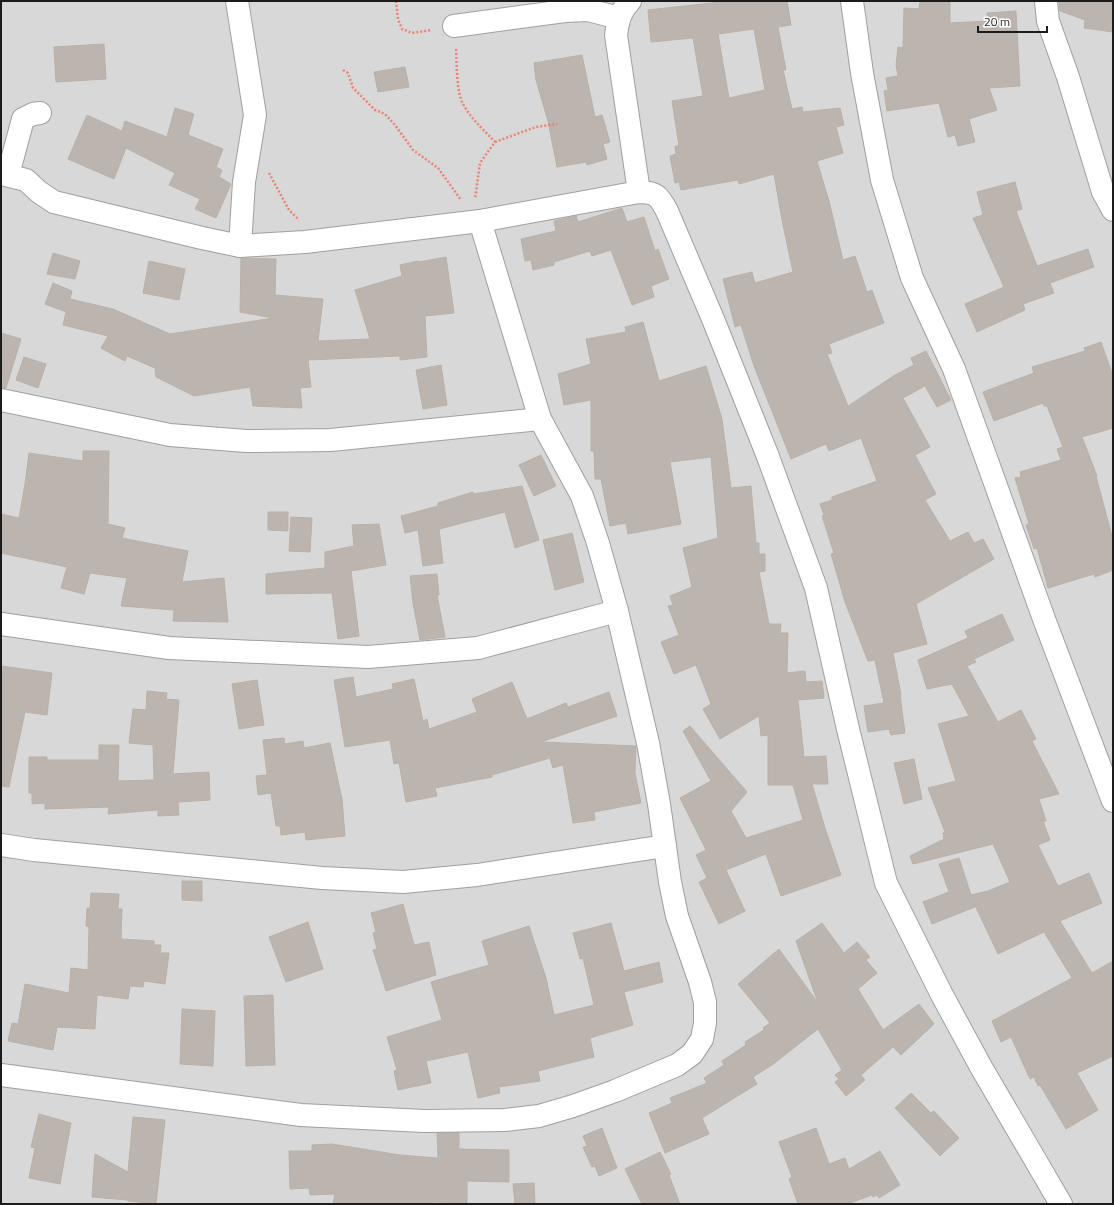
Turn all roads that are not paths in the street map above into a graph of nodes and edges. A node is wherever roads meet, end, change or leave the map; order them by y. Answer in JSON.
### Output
{"nodes":[{"id":1,"x":238,"y":1,"type":"edge"},
{"id":2,"x":852,"y":1,"type":"edge"},
{"id":3,"x":1046,"y":1,"type":"edge"},
{"id":4,"x":624,"y":9,"type":"edge"},
{"id":5,"x":454,"y":26,"type":"road end"},
{"id":6,"x":40,"y":113,"type":"dead end"},
{"id":7,"x":5,"y":175,"type":"edge"},
{"id":8,"x":639,"y":192,"type":"junction"},
{"id":9,"x":1113,"y":210,"type":"edge"},
{"id":10,"x":480,"y":221,"type":"junction"},
{"id":11,"x":240,"y":246,"type":"junction"},
{"id":12,"x":1,"y":400,"type":"edge"},
{"id":13,"x":540,"y":419,"type":"junction"},
{"id":14,"x":617,"y":611,"type":"junction"},
{"id":15,"x":1,"y":624,"type":"edge"},
{"id":16,"x":1113,"y":801,"type":"edge"},
{"id":17,"x":1,"y":845,"type":"edge"},
{"id":18,"x":665,"y":846,"type":"junction"},
{"id":19,"x":1,"y":1074,"type":"edge"},
{"id":20,"x":1061,"y":1204,"type":"edge"}],
"edges":[{"from":1,"to":11,"type":"street"},
{"from":2,"to":16,"type":"street"},
{"from":3,"to":9,"type":"street"},
{"from":4,"to":5,"type":"street"},
{"from":4,"to":8,"type":"street"},
{"from":6,"to":7,"type":"street"},
{"from":7,"to":11,"type":"street"},
{"from":8,"to":10,"type":"street"},
{"from":8,"to":20,"type":"street"},
{"from":10,"to":11,"type":"street"},
{"from":10,"to":13,"type":"street"},
{"from":12,"to":13,"type":"street"},
{"from":13,"to":14,"type":"street"},
{"from":14,"to":15,"type":"street"},
{"from":14,"to":18,"type":"street"},
{"from":17,"to":18,"type":"street"},
{"from":18,"to":19,"type":"street"}]}
